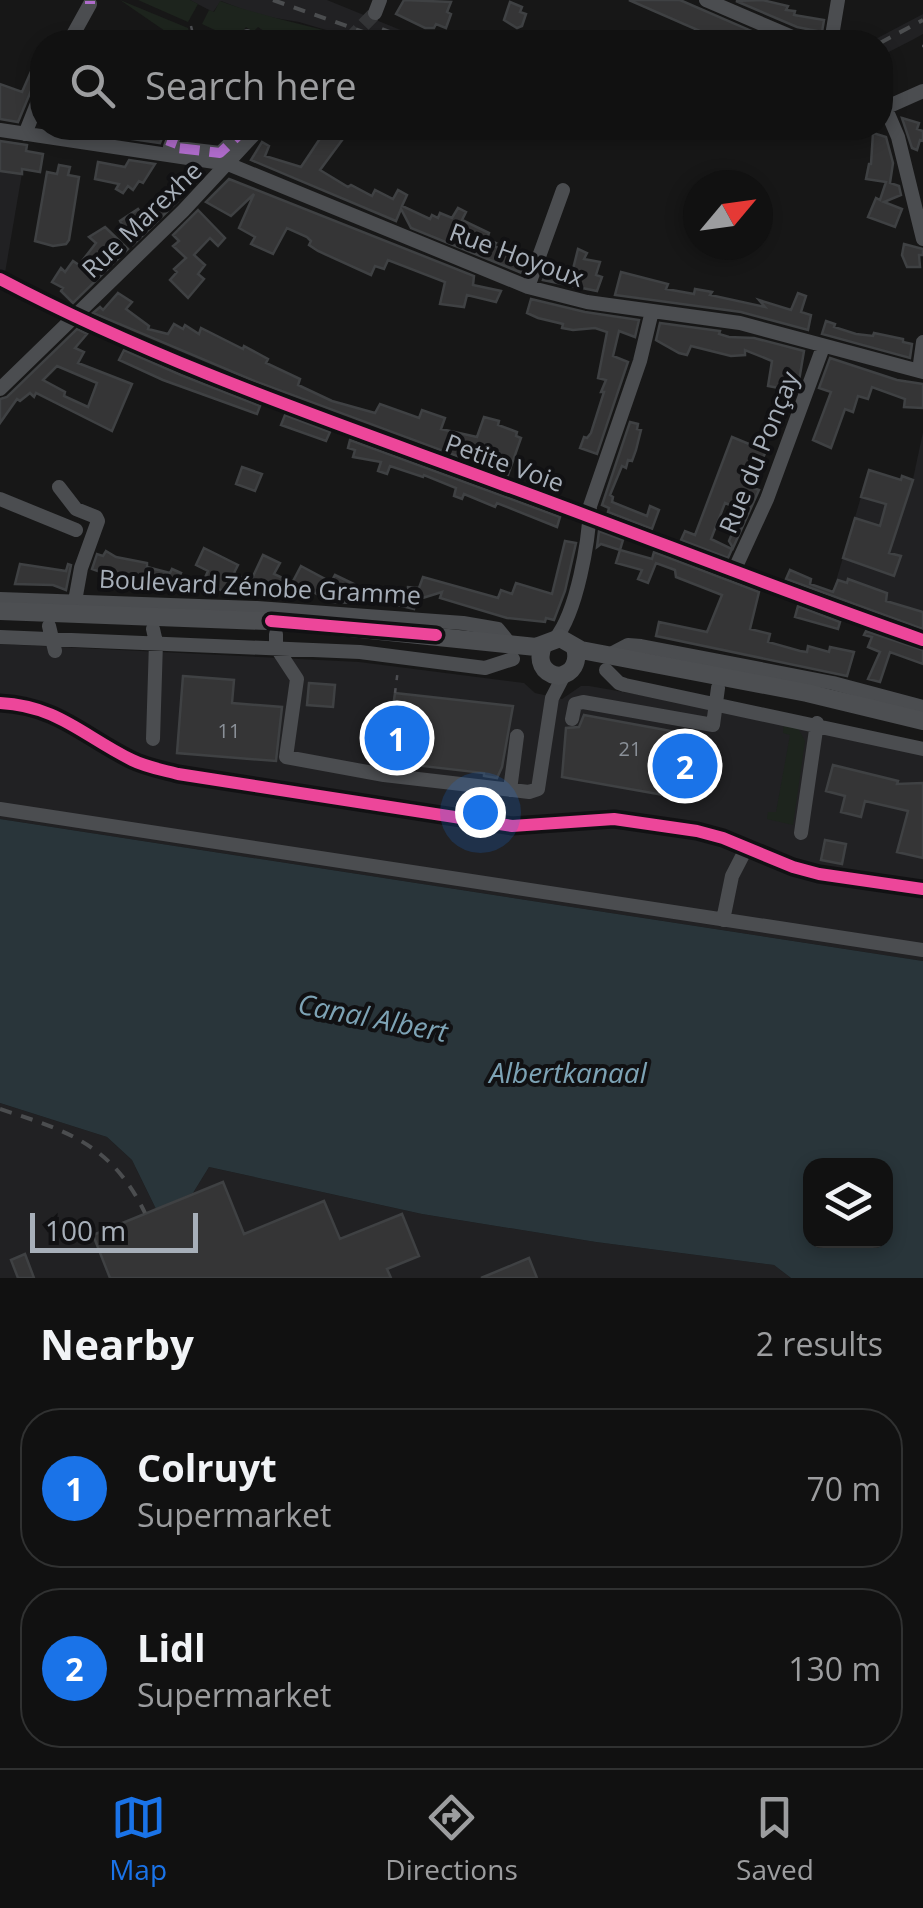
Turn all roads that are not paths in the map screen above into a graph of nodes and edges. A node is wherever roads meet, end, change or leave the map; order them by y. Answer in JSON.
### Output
{"nodes":[{"id":1,"x":706,"y":0,"type":"edge"},
{"id":2,"x":838,"y":0,"type":"edge"},
{"id":3,"x":90,"y":4,"type":"dead end"},
{"id":4,"x":76,"y":30,"type":"edge"},
{"id":5,"x":776,"y":30,"type":"edge"},
{"id":6,"x":832,"y":30,"type":"edge"},
{"id":7,"x":923,"y":91,"type":"edge"},
{"id":8,"x":893,"y":99,"type":"edge"},
{"id":9,"x":30,"y":121,"type":"edge"},
{"id":10,"x":0,"y":130,"type":"edge"},
{"id":11,"x":893,"y":133,"type":"edge"},
{"id":12,"x":25,"y":134,"type":"junction"},
{"id":13,"x":30,"y":135,"type":"edge"},
{"id":14,"x":66,"y":140,"type":"edge"},
{"id":15,"x":173,"y":140,"type":"edge"},
{"id":16,"x":234,"y":140,"type":"edge"},
{"id":17,"x":249,"y":140,"type":"edge"},
{"id":18,"x":228,"y":164,"type":"junction"},
{"id":19,"x":563,"y":190,"type":"dead end"},
{"id":20,"x":923,"y":239,"type":"edge"},
{"id":21,"x":0,"y":279,"type":"edge"},
{"id":22,"x":528,"y":287,"type":"junction"},
{"id":23,"x":652,"y":311,"type":"junction"},
{"id":24,"x":74,"y":318,"type":"junction"},
{"id":25,"x":923,"y":342,"type":"edge"},
{"id":26,"x":824,"y":348,"type":"junction"},
{"id":27,"x":921,"y":372,"type":"edge"},
{"id":28,"x":0,"y":389,"type":"edge"},
{"id":29,"x":59,"y":487,"type":"dead end"},
{"id":30,"x":0,"y":499,"type":"edge"},
{"id":31,"x":590,"y":517,"type":"junction"},
{"id":32,"x":76,"y":530,"type":"dead end"},
{"id":33,"x":734,"y":573,"type":"junction"},
{"id":34,"x":0,"y":599,"type":"edge"},
{"id":35,"x":76,"y":602,"type":"junction"},
{"id":36,"x":0,"y":611,"type":"edge"},
{"id":37,"x":154,"y":636,"type":"junction"},
{"id":38,"x":7,"y":637,"type":"edge"},
{"id":39,"x":276,"y":640,"type":"junction"},
{"id":40,"x":923,"y":640,"type":"edge"},
{"id":41,"x":549,"y":642,"type":"junction"},
{"id":42,"x":574,"y":648,"type":"junction"},
{"id":43,"x":511,"y":651,"type":"junction"},
{"id":44,"x":607,"y":662,"type":"junction"},
{"id":45,"x":556,"y":673,"type":"junction"},
{"id":46,"x":717,"y":695,"type":"junction"},
{"id":47,"x":0,"y":703,"type":"edge"},
{"id":48,"x":923,"y":707,"type":"edge"},
{"id":49,"x":856,"y":717,"type":"dead end"},
{"id":50,"x":572,"y":719,"type":"dead end"},
{"id":51,"x":817,"y":724,"type":"junction"},
{"id":52,"x":517,"y":736,"type":"dead end"},
{"id":53,"x":860,"y":737,"type":"junction"},
{"id":54,"x":153,"y":739,"type":"dead end"},
{"id":55,"x":920,"y":741,"type":"edge"},
{"id":56,"x":510,"y":790,"type":"junction"},
{"id":57,"x":0,"y":809,"type":"edge"},
{"id":58,"x":801,"y":833,"type":"dead end"},
{"id":59,"x":747,"y":848,"type":"junction"},
{"id":60,"x":923,"y":889,"type":"edge"},
{"id":61,"x":722,"y":920,"type":"junction"},
{"id":62,"x":923,"y":950,"type":"edge"}],
"edges":[{"from":1,"to":5,"type":"street"},
{"from":2,"to":6,"type":"street"},
{"from":3,"to":4,"type":"street"},
{"from":7,"to":8,"type":"street"},
{"from":9,"to":12,"type":"street"},
{"from":10,"to":12,"type":"street","name":"Rue Hoyoux"},
{"from":11,"to":20,"type":"street"},
{"from":12,"to":13,"type":"street","name":"Rue Hoyoux"},
{"from":14,"to":18,"type":"street","name":"Rue Hoyoux"},
{"from":15,"to":16,"type":"street"},
{"from":17,"to":18,"type":"street","name":"Rue Marexhe"},
{"from":18,"to":22,"type":"street","name":"Rue Hoyoux"},
{"from":18,"to":24,"type":"street","name":"Rue Marexhe"},
{"from":19,"to":22,"type":"street"},
{"from":21,"to":24,"type":"street","name":"Petite Voie"},
{"from":22,"to":23,"type":"street","name":"Rue Hoyoux"},
{"from":23,"to":26,"type":"street","name":"Rue Hoyoux"},
{"from":23,"to":31,"type":"street"},
{"from":24,"to":28,"type":"street","name":"Rue Marexhe"},
{"from":24,"to":31,"type":"street","name":"Petite Voie"},
{"from":25,"to":27,"type":"street"},
{"from":26,"to":27,"type":"street","name":"Rue Hoyoux"},
{"from":26,"to":33,"type":"street","name":"Rue du Ponçay"},
{"from":29,"to":35,"type":"street"},
{"from":30,"to":32,"type":"street"},
{"from":31,"to":33,"type":"street","name":"Petite Voie"},
{"from":31,"to":41,"type":"street"},
{"from":33,"to":40,"type":"street","name":"Petite Voie"},
{"from":34,"to":35,"type":"street","name":"Boulevard Zénobe Gramme"},
{"from":35,"to":43,"type":"street","name":"Boulevard Zénobe Gramme"},
{"from":36,"to":43,"type":"main road","name":"Boulevard Zénobe Gramme"},
{"from":37,"to":38,"type":"street","name":"Boulevard Zénobe Gramme"},
{"from":37,"to":39,"type":"street","name":"Boulevard Zénobe Gramme"},
{"from":37,"to":54,"type":"street"},
{"from":39,"to":43,"type":"street","name":"Boulevard Zénobe Gramme"},
{"from":39,"to":56,"type":"street"},
{"from":41,"to":42,"type":"main road","name":"Boulevard Zénobe Gramme"},
{"from":41,"to":43,"type":"main road","name":"Boulevard Zénobe Gramme"},
{"from":41,"to":45,"type":"main road"},
{"from":42,"to":44,"type":"main road","name":"Boulevard Zénobe Gramme"},
{"from":42,"to":45,"type":"main road"},
{"from":44,"to":46,"type":"street","name":"Boulevard Zénobe Gramme"},
{"from":44,"to":48,"type":"street","name":"Boulevard Zénobe Gramme"},
{"from":44,"to":55,"type":"main road","name":"Boulevard Zénobe Gramme"},
{"from":45,"to":56,"type":"street"},
{"from":46,"to":50,"type":"street"},
{"from":46,"to":51,"type":"street","name":"Boulevard Zénobe Gramme"},
{"from":47,"to":59,"type":"street"},
{"from":49,"to":53,"type":"street"},
{"from":51,"to":53,"type":"street","name":"Boulevard Zénobe Gramme"},
{"from":51,"to":58,"type":"street"},
{"from":52,"to":56,"type":"street"},
{"from":53,"to":55,"type":"street","name":"Boulevard Zénobe Gramme"},
{"from":57,"to":61,"type":"street"},
{"from":59,"to":60,"type":"street"},
{"from":59,"to":61,"type":"street"},
{"from":61,"to":62,"type":"street"}]}
